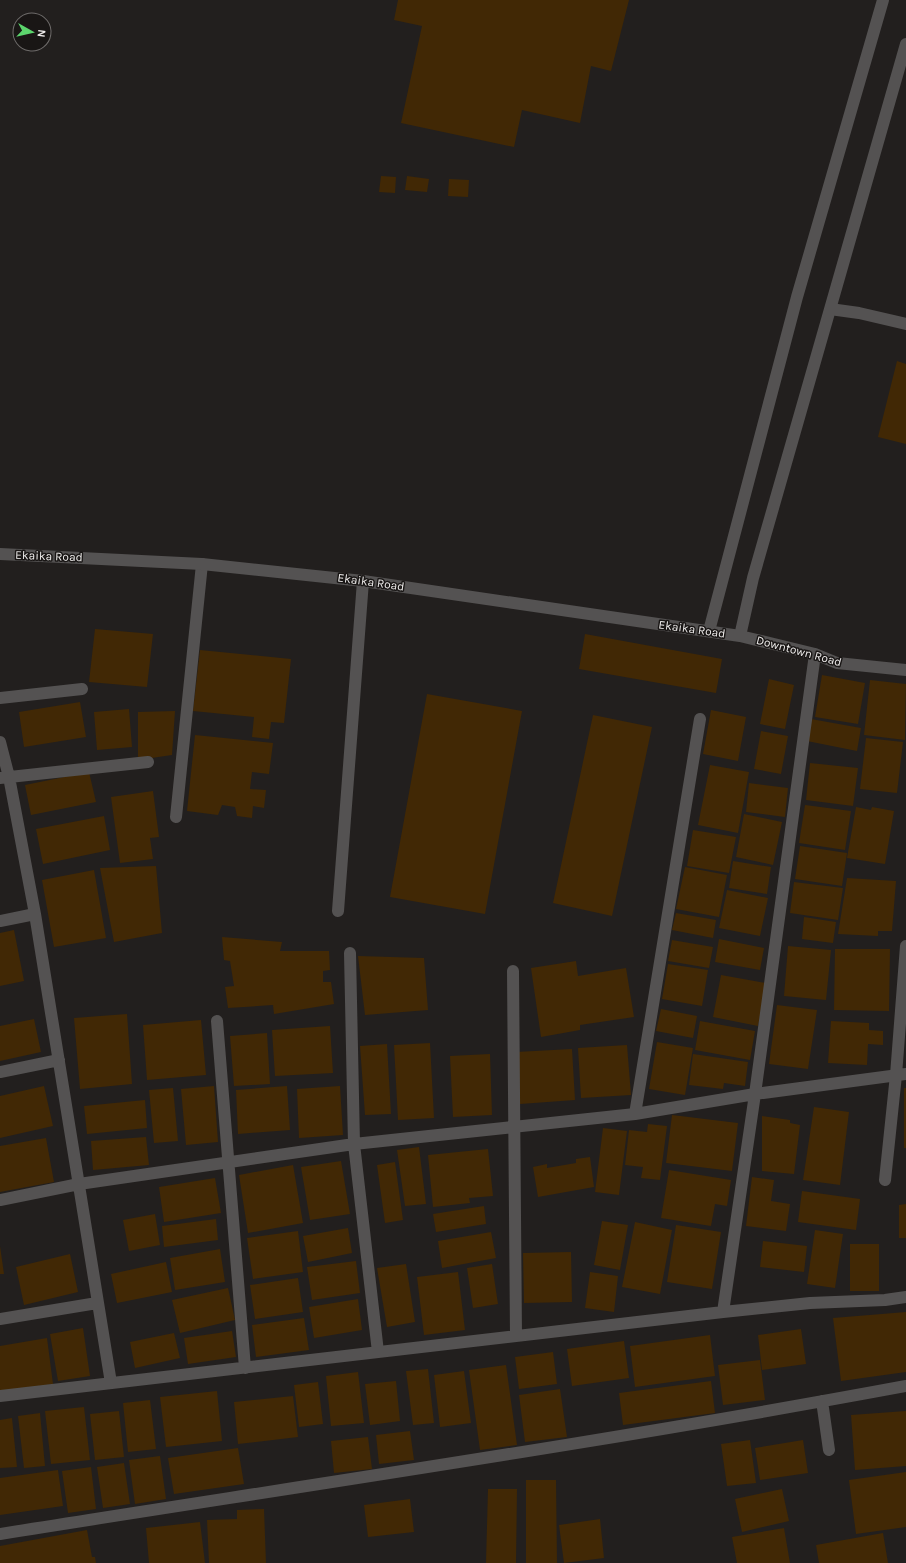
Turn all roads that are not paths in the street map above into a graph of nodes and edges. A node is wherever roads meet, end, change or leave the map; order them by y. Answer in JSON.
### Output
{"nodes":[{"id":1,"x":883,"y":0,"type":"edge"},
{"id":2,"x":906,"y":44,"type":"edge"},
{"id":3,"x":830,"y":309,"type":"junction"},
{"id":4,"x":906,"y":324,"type":"edge"},
{"id":5,"x":0,"y":554,"type":"edge"},
{"id":6,"x":202,"y":564,"type":"junction"},
{"id":7,"x":363,"y":580,"type":"junction"},
{"id":8,"x":709,"y":632,"type":"junction"},
{"id":9,"x":740,"y":636,"type":"junction"},
{"id":10,"x":815,"y":654,"type":"junction"},
{"id":11,"x":906,"y":670,"type":"edge"},
{"id":12,"x":82,"y":689,"type":"dead end"},
{"id":13,"x":0,"y":698,"type":"edge"},
{"id":14,"x":700,"y":719,"type":"dead end"},
{"id":15,"x":0,"y":742,"type":"edge"},
{"id":16,"x":148,"y":762,"type":"dead end"},
{"id":17,"x":5,"y":777,"type":"edge"},
{"id":18,"x":176,"y":817,"type":"dead end"},
{"id":19,"x":338,"y":911,"type":"dead end"},
{"id":20,"x":35,"y":914,"type":"junction"},
{"id":21,"x":0,"y":921,"type":"edge"},
{"id":22,"x":906,"y":946,"type":"edge"},
{"id":23,"x":350,"y":953,"type":"dead end"},
{"id":24,"x":513,"y":970,"type":"dead end"},
{"id":25,"x":217,"y":1021,"type":"dead end"},
{"id":26,"x":59,"y":1060,"type":"junction"},
{"id":27,"x":0,"y":1072,"type":"edge"},
{"id":28,"x":901,"y":1075,"type":"edge"},
{"id":29,"x":756,"y":1094,"type":"junction"},
{"id":30,"x":635,"y":1114,"type":"junction"},
{"id":31,"x":514,"y":1127,"type":"junction"},
{"id":32,"x":354,"y":1144,"type":"junction"},
{"id":33,"x":229,"y":1163,"type":"junction"},
{"id":34,"x":885,"y":1180,"type":"dead end"},
{"id":35,"x":79,"y":1184,"type":"junction"},
{"id":36,"x":0,"y":1200,"type":"edge"},
{"id":37,"x":906,"y":1296,"type":"edge"},
{"id":38,"x":97,"y":1303,"type":"junction"},
{"id":39,"x":723,"y":1312,"type":"junction"},
{"id":40,"x":0,"y":1319,"type":"edge"},
{"id":41,"x":516,"y":1336,"type":"junction"},
{"id":42,"x":378,"y":1352,"type":"junction"},
{"id":43,"x":245,"y":1368,"type":"junction"},
{"id":44,"x":110,"y":1383,"type":"junction"},
{"id":45,"x":906,"y":1386,"type":"edge"},
{"id":46,"x":0,"y":1396,"type":"edge"},
{"id":47,"x":822,"y":1401,"type":"junction"},
{"id":48,"x":829,"y":1450,"type":"dead end"},
{"id":49,"x":0,"y":1534,"type":"edge"}],
"edges":[{"from":1,"to":8,"type":"street"},
{"from":2,"to":3,"type":"street"},
{"from":3,"to":4,"type":"street"},
{"from":3,"to":9,"type":"street"},
{"from":5,"to":6,"type":"street","name":"Ekaika Road"},
{"from":6,"to":7,"type":"street","name":"Ekaika Road"},
{"from":6,"to":18,"type":"street"},
{"from":7,"to":8,"type":"street","name":"Ekaika Road"},
{"from":7,"to":19,"type":"street"},
{"from":8,"to":9,"type":"street","name":"Ekaika Road"},
{"from":9,"to":10,"type":"street","name":"Downtown Road"},
{"from":10,"to":11,"type":"street","name":"Downtown Road"},
{"from":10,"to":29,"type":"street"},
{"from":12,"to":13,"type":"street"},
{"from":14,"to":30,"type":"street"},
{"from":15,"to":17,"type":"street"},
{"from":16,"to":17,"type":"street"},
{"from":17,"to":20,"type":"street"},
{"from":20,"to":21,"type":"street"},
{"from":20,"to":26,"type":"street"},
{"from":22,"to":28,"type":"street"},
{"from":23,"to":32,"type":"street"},
{"from":24,"to":31,"type":"street"},
{"from":25,"to":33,"type":"street"},
{"from":26,"to":27,"type":"street"},
{"from":26,"to":35,"type":"street"},
{"from":28,"to":29,"type":"street"},
{"from":28,"to":34,"type":"street"},
{"from":29,"to":30,"type":"street"},
{"from":29,"to":39,"type":"street"},
{"from":30,"to":31,"type":"street"},
{"from":31,"to":32,"type":"street"},
{"from":31,"to":41,"type":"street"},
{"from":32,"to":33,"type":"street"},
{"from":32,"to":42,"type":"street"},
{"from":33,"to":35,"type":"street"},
{"from":33,"to":43,"type":"street"},
{"from":35,"to":36,"type":"street"},
{"from":35,"to":38,"type":"street"},
{"from":37,"to":39,"type":"street"},
{"from":38,"to":40,"type":"street"},
{"from":38,"to":44,"type":"street"},
{"from":39,"to":41,"type":"street"},
{"from":41,"to":42,"type":"street"},
{"from":42,"to":43,"type":"street"},
{"from":43,"to":44,"type":"street"},
{"from":44,"to":46,"type":"street"},
{"from":45,"to":47,"type":"street"},
{"from":47,"to":48,"type":"street"},
{"from":47,"to":49,"type":"street"}]}
